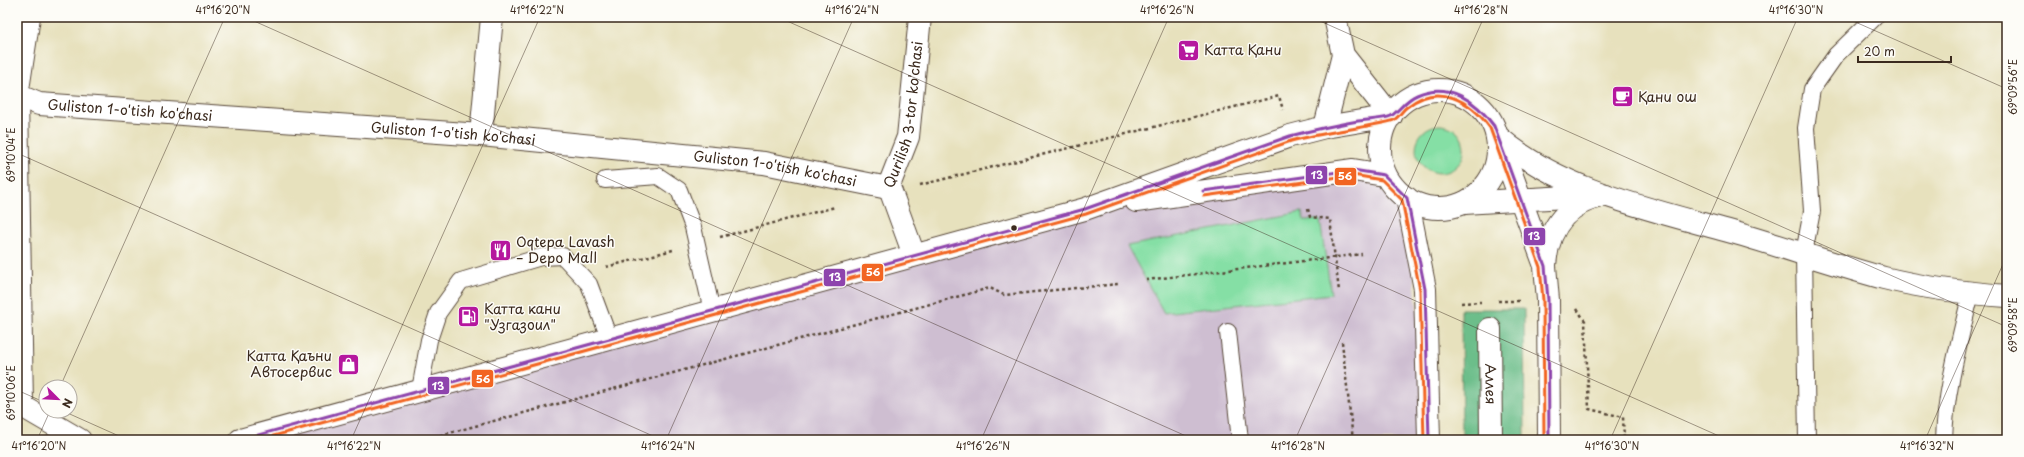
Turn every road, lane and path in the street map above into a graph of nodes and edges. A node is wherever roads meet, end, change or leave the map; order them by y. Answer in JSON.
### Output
{"nodes":[{"id":1,"x":29,"y":17,"type":"edge"},
{"id":2,"x":492,"y":17,"type":"edge"},
{"id":3,"x":920,"y":17,"type":"edge"},
{"id":4,"x":1335,"y":17,"type":"edge"},
{"id":5,"x":1867,"y":19,"type":"edge"},
{"id":6,"x":1343,"y":55,"type":"junction"},
{"id":7,"x":17,"y":95,"type":"edge"},
{"id":8,"x":1279,"y":96,"type":"dead end"},
{"id":9,"x":1284,"y":113,"type":"dead end"},
{"id":10,"x":1391,"y":116,"type":"junction"},
{"id":11,"x":1325,"y":127,"type":"junction"},
{"id":12,"x":481,"y":135,"type":"junction"},
{"id":13,"x":1497,"y":136,"type":"junction"},
{"id":14,"x":1384,"y":174,"type":"junction"},
{"id":15,"x":605,"y":180,"type":"dead end"},
{"id":16,"x":888,"y":188,"type":"junction"},
{"id":17,"x":1606,"y":195,"type":"junction"},
{"id":18,"x":1407,"y":198,"type":"junction"},
{"id":19,"x":1521,"y":200,"type":"junction"},
{"id":20,"x":1464,"y":203,"type":"junction"},
{"id":21,"x":1085,"y":209,"type":"junction"},
{"id":22,"x":1308,"y":209,"type":"dead end"},
{"id":23,"x":1804,"y":253,"type":"junction"},
{"id":24,"x":1362,"y":254,"type":"dead end"},
{"id":25,"x":914,"y":255,"type":"junction"},
{"id":26,"x":1334,"y":258,"type":"junction"},
{"id":27,"x":1545,"y":266,"type":"junction"},
{"id":28,"x":1146,"y":280,"type":"dead end"},
{"id":29,"x":1118,"y":284,"type":"dead end"},
{"id":30,"x":1339,"y":291,"type":"dead end"},
{"id":31,"x":1970,"y":293,"type":"junction"},
{"id":32,"x":2007,"y":296,"type":"edge"},
{"id":33,"x":1574,"y":306,"type":"dead end"},
{"id":34,"x":712,"y":311,"type":"junction"},
{"id":35,"x":1490,"y":328,"type":"dead end"},
{"id":36,"x":1228,"y":332,"type":"dead end"},
{"id":37,"x":609,"y":338,"type":"junction"},
{"id":38,"x":1342,"y":342,"type":"dead end"},
{"id":39,"x":420,"y":390,"type":"junction"},
{"id":40,"x":20,"y":406,"type":"edge"},
{"id":41,"x":80,"y":440,"type":"edge"},
{"id":42,"x":240,"y":440,"type":"edge"},
{"id":43,"x":423,"y":440,"type":"edge"},
{"id":44,"x":1240,"y":440,"type":"edge"},
{"id":45,"x":1353,"y":440,"type":"edge"},
{"id":46,"x":1429,"y":440,"type":"edge"},
{"id":47,"x":1491,"y":440,"type":"edge"},
{"id":48,"x":1549,"y":440,"type":"edge"},
{"id":49,"x":1624,"y":440,"type":"edge"},
{"id":50,"x":1807,"y":440,"type":"edge"},
{"id":51,"x":1944,"y":440,"type":"edge"}],
"edges":[{"from":1,"to":7,"type":"street"},
{"from":2,"to":12,"type":"street"},
{"from":3,"to":16,"type":"street","name":"Qurilish 3-tor ko'chasi"},
{"from":4,"to":6,"type":"street"},
{"from":5,"to":23,"type":"lane"},
{"from":6,"to":10,"type":"street"},
{"from":6,"to":11,"type":"street"},
{"from":7,"to":12,"type":"street","name":"Guliston 1-o'tish ko'chasi"},
{"from":7,"to":40,"type":"street"},
{"from":8,"to":9,"type":"path"},
{"from":10,"to":11,"type":"street"},
{"from":10,"to":13,"type":"street"},
{"from":10,"to":14,"type":"street"},
{"from":11,"to":21,"type":"street"},
{"from":12,"to":16,"type":"street","name":"Guliston 1-o'tish ko'chasi"},
{"from":13,"to":17,"type":"street"},
{"from":13,"to":19,"type":"street"},
{"from":13,"to":20,"type":"street"},
{"from":14,"to":18,"type":"street"},
{"from":14,"to":21,"type":"street"},
{"from":15,"to":34,"type":"lane"},
{"from":16,"to":25,"type":"street","name":"Qurilish 3-tor ko'chasi"},
{"from":17,"to":19,"type":"street"},
{"from":17,"to":23,"type":"street"},
{"from":17,"to":27,"type":"street"},
{"from":18,"to":20,"type":"street"},
{"from":18,"to":46,"type":"street"},
{"from":19,"to":20,"type":"street"},
{"from":19,"to":27,"type":"street"},
{"from":21,"to":25,"type":"street"},
{"from":22,"to":26,"type":"path"},
{"from":23,"to":31,"type":"street"},
{"from":23,"to":50,"type":"lane"},
{"from":24,"to":26,"type":"path"},
{"from":25,"to":34,"type":"street"},
{"from":26,"to":28,"type":"path"},
{"from":26,"to":30,"type":"path"},
{"from":27,"to":48,"type":"street"},
{"from":29,"to":43,"type":"path"},
{"from":31,"to":32,"type":"street"},
{"from":31,"to":51,"type":"lane"},
{"from":33,"to":49,"type":"path"},
{"from":34,"to":37,"type":"street"},
{"from":35,"to":47,"type":"street","name":"Аллея"},
{"from":36,"to":44,"type":"lane"},
{"from":37,"to":39,"type":"street"},
{"from":37,"to":39,"type":"lane"},
{"from":38,"to":45,"type":"path"},
{"from":39,"to":42,"type":"street"},
{"from":40,"to":41,"type":"street"}]}
